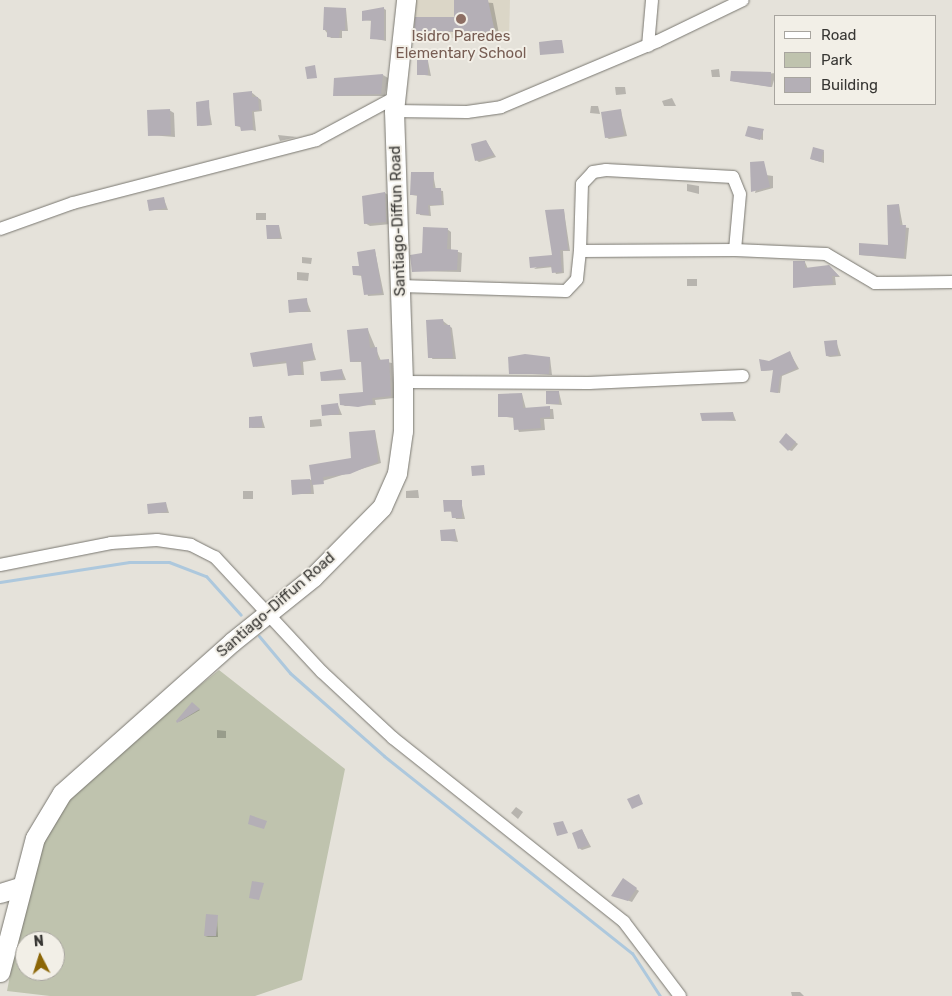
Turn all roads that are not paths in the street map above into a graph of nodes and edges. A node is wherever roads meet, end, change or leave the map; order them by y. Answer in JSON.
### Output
{"nodes":[{"id":1,"x":406,"y":0,"type":"edge"},
{"id":2,"x":652,"y":0,"type":"edge"},
{"id":3,"x":743,"y":0,"type":"edge"},
{"id":4,"x":648,"y":46,"type":"junction"},
{"id":5,"x":394,"y":104,"type":"junction"},
{"id":6,"x":0,"y":229,"type":"edge"},
{"id":7,"x":736,"y":250,"type":"junction"},
{"id":8,"x":580,"y":251,"type":"junction"},
{"id":9,"x":952,"y":282,"type":"edge"},
{"id":10,"x":400,"y":286,"type":"junction"},
{"id":11,"x":743,"y":376,"type":"dead end"},
{"id":12,"x":403,"y":382,"type":"junction"},
{"id":13,"x":0,"y":565,"type":"edge"},
{"id":14,"x":269,"y":613,"type":"junction"},
{"id":15,"x":20,"y":887,"type":"junction"},
{"id":16,"x":0,"y":893,"type":"edge"},
{"id":17,"x":0,"y":972,"type":"edge"},
{"id":18,"x":680,"y":996,"type":"edge"}],
"edges":[{"from":1,"to":5,"type":"main road","name":"Santiago-Diffun Road"},
{"from":2,"to":4,"type":"street"},
{"from":3,"to":4,"type":"street"},
{"from":4,"to":5,"type":"street"},
{"from":5,"to":6,"type":"street"},
{"from":5,"to":10,"type":"main road","name":"Santiago-Diffun Road"},
{"from":7,"to":8,"type":"street"},
{"from":7,"to":8,"type":"street"},
{"from":7,"to":9,"type":"street"},
{"from":8,"to":10,"type":"street"},
{"from":10,"to":12,"type":"main road","name":"Santiago-Diffun Road"},
{"from":11,"to":12,"type":"street"},
{"from":12,"to":14,"type":"main road","name":"Santiago-Diffun Road"},
{"from":13,"to":14,"type":"street"},
{"from":14,"to":15,"type":"main road","name":"Santiago-Diffun Road"},
{"from":14,"to":18,"type":"street"},
{"from":15,"to":16,"type":"main road"},
{"from":15,"to":17,"type":"main road","name":"Santiago-Diffun Road"}]}
